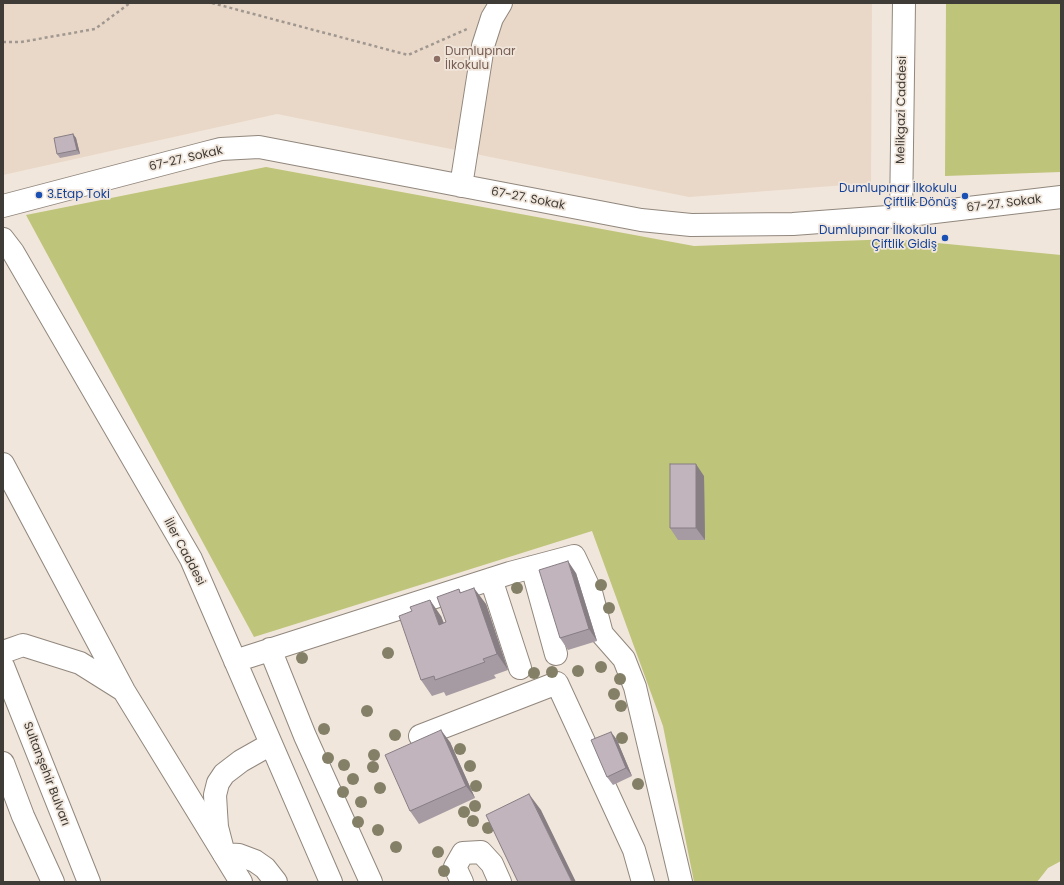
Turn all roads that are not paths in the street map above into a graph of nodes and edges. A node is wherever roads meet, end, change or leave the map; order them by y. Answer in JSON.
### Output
{"nodes":[{"id":1,"x":904,"y":3,"type":"edge"},
{"id":2,"x":496,"y":10,"type":"edge"},
{"id":3,"x":461,"y":186,"type":"junction"},
{"id":4,"x":1061,"y":197,"type":"edge"},
{"id":5,"x":3,"y":206,"type":"edge"},
{"id":6,"x":901,"y":216,"type":"junction"},
{"id":7,"x":3,"y":239,"type":"edge"},
{"id":8,"x":3,"y":464,"type":"edge"},
{"id":9,"x":532,"y":567,"type":"junction"},
{"id":10,"x":492,"y":579,"type":"junction"},
{"id":11,"x":270,"y":649,"type":"junction"},
{"id":12,"x":556,"y":654,"type":"dead end"},
{"id":13,"x":235,"y":660,"type":"junction"},
{"id":14,"x":3,"y":662,"type":"edge"},
{"id":15,"x":520,"y":668,"type":"dead end"},
{"id":16,"x":124,"y":691,"type":"junction"},
{"id":17,"x":420,"y":736,"type":"dead end"},
{"id":18,"x":271,"y":744,"type":"junction"},
{"id":19,"x":3,"y":763,"type":"edge"},
{"id":20,"x":56,"y":798,"type":"junction"},
{"id":21,"x":224,"y":854,"type":"junction"},
{"id":22,"x":53,"y":882,"type":"edge"},
{"id":23,"x":89,"y":882,"type":"edge"},
{"id":24,"x":102,"y":882,"type":"edge"},
{"id":25,"x":241,"y":882,"type":"edge"},
{"id":26,"x":276,"y":882,"type":"edge"},
{"id":27,"x":331,"y":882,"type":"edge"},
{"id":28,"x":371,"y":882,"type":"edge"},
{"id":29,"x":462,"y":882,"type":"edge"},
{"id":30,"x":500,"y":882,"type":"edge"},
{"id":31,"x":643,"y":882,"type":"edge"},
{"id":32,"x":681,"y":882,"type":"edge"}],
"edges":[{"from":1,"to":6,"type":"main road","name":"Melikgazi Caddesi"},
{"from":2,"to":3,"type":"main road"},
{"from":3,"to":5,"type":"main road","name":"67-27. Sokak"},
{"from":3,"to":6,"type":"main road","name":"67-27. Sokak"},
{"from":4,"to":6,"type":"main road","name":"67-27. Sokak"},
{"from":7,"to":13,"type":"main road","name":"İller Caddesi"},
{"from":8,"to":16,"type":"main road"},
{"from":9,"to":10,"type":"main road"},
{"from":9,"to":12,"type":"main road"},
{"from":9,"to":32,"type":"main road"},
{"from":10,"to":11,"type":"main road"},
{"from":10,"to":15,"type":"main road"},
{"from":11,"to":13,"type":"main road"},
{"from":11,"to":28,"type":"main road"},
{"from":13,"to":18,"type":"main road","name":"İller Caddesi"},
{"from":14,"to":16,"type":"main road"},
{"from":14,"to":20,"type":"main road","name":"Sultanşehir Bulvarı"},
{"from":16,"to":21,"type":"main road"},
{"from":17,"to":31,"type":"main road"},
{"from":18,"to":21,"type":"main road"},
{"from":18,"to":27,"type":"main road","name":"İller Caddesi"},
{"from":19,"to":22,"type":"main road"},
{"from":20,"to":23,"type":"main road","name":"Sultanşehir Bulvarı"},
{"from":20,"to":24,"type":"main road"},
{"from":21,"to":25,"type":"main road"},
{"from":21,"to":26,"type":"main road"},
{"from":29,"to":30,"type":"main road"}]}
